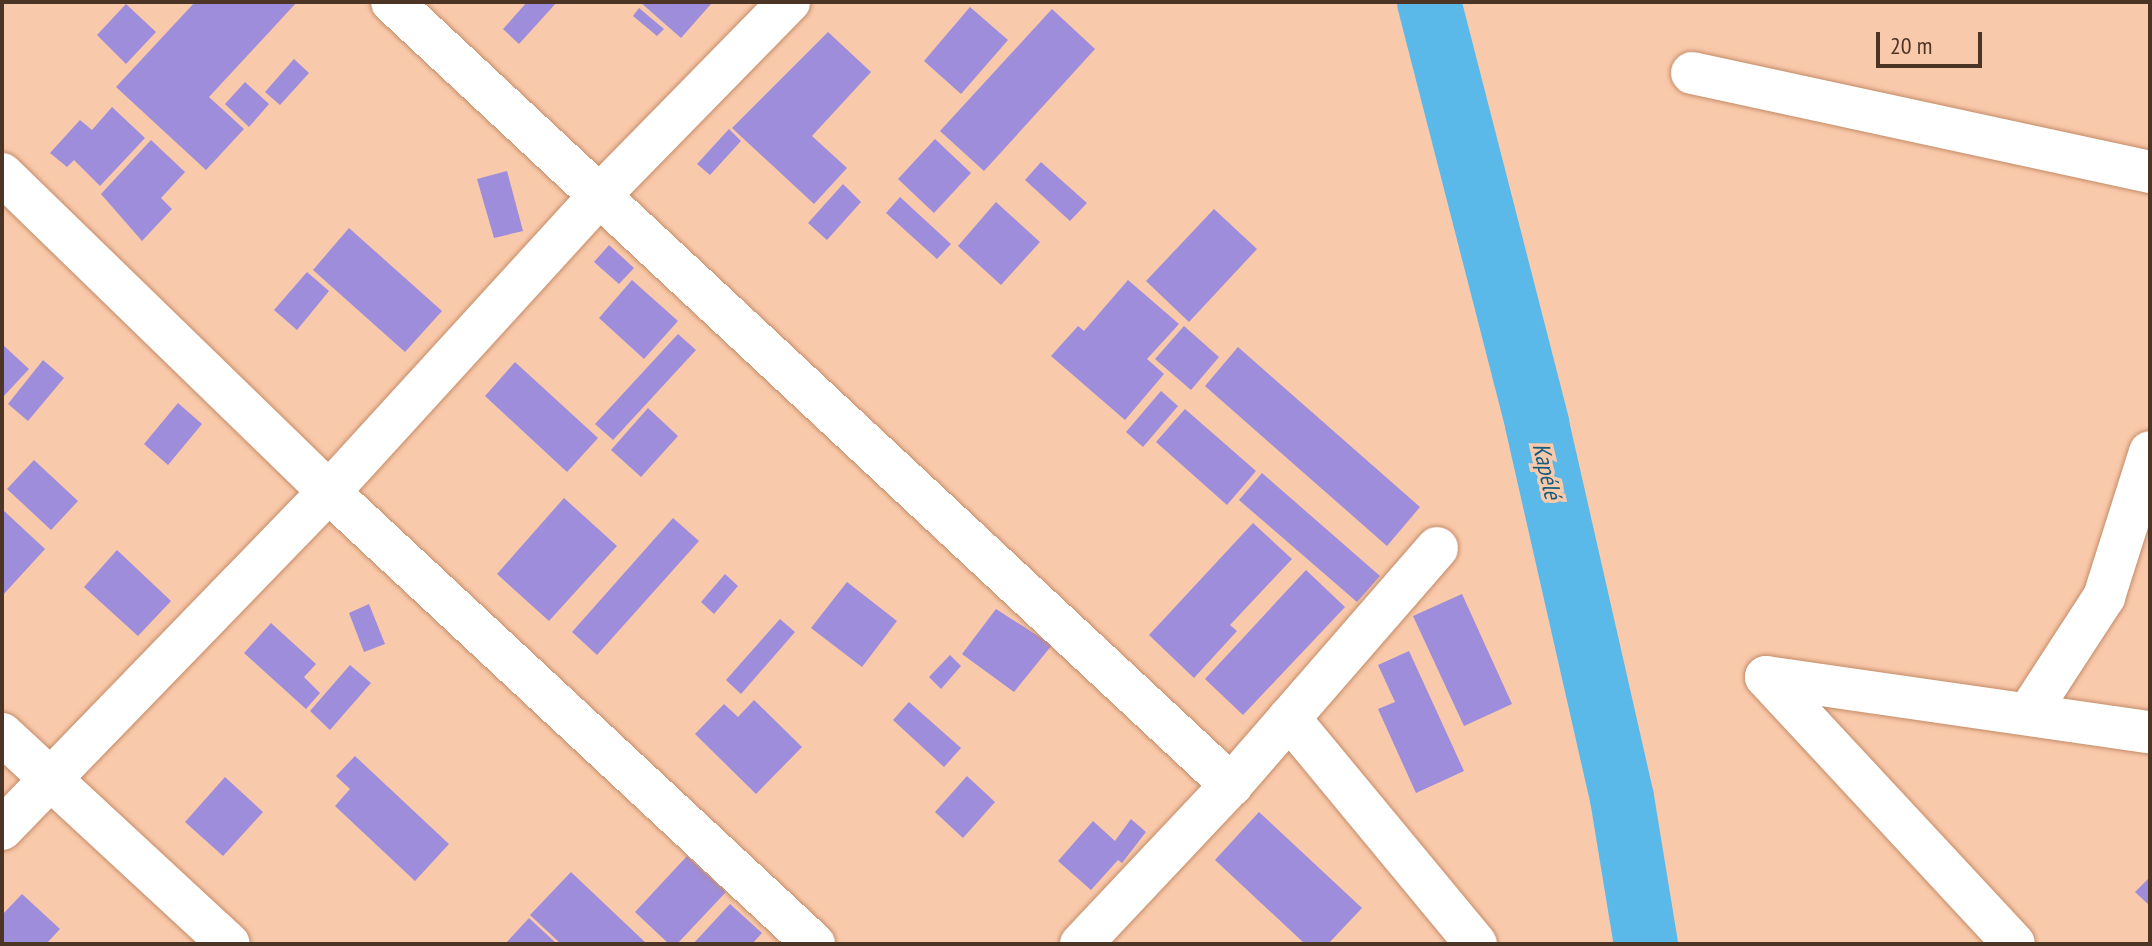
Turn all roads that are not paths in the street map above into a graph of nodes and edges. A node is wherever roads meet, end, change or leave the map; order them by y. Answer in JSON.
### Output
{"nodes":[{"id":1,"x":392,"y":2,"type":"edge"},
{"id":2,"x":789,"y":2,"type":"edge"},
{"id":3,"x":1692,"y":73,"type":"dead end"},
{"id":4,"x":2150,"y":172,"type":"edge"},
{"id":5,"x":2,"y":174,"type":"edge"},
{"id":6,"x":599,"y":196,"type":"junction"},
{"id":7,"x":2150,"y":452,"type":"edge"},
{"id":8,"x":329,"y":492,"type":"junction"},
{"id":9,"x":1437,"y":548,"type":"dead end"},
{"id":10,"x":2028,"y":714,"type":"junction"},
{"id":11,"x":1289,"y":718,"type":"junction"},
{"id":12,"x":2150,"y":732,"type":"edge"},
{"id":13,"x":2,"y":734,"type":"edge"},
{"id":14,"x":48,"y":777,"type":"junction"},
{"id":15,"x":1231,"y":785,"type":"junction"},
{"id":16,"x":2,"y":829,"type":"edge"},
{"id":17,"x":229,"y":944,"type":"edge"},
{"id":18,"x":814,"y":944,"type":"edge"},
{"id":19,"x":1081,"y":944,"type":"edge"},
{"id":20,"x":1476,"y":944,"type":"edge"},
{"id":21,"x":2014,"y":944,"type":"edge"}],
"edges":[{"from":1,"to":6,"type":"street"},
{"from":2,"to":6,"type":"street"},
{"from":3,"to":4,"type":"street"},
{"from":5,"to":8,"type":"street"},
{"from":6,"to":8,"type":"street"},
{"from":6,"to":15,"type":"street"},
{"from":7,"to":10,"type":"street"},
{"from":8,"to":14,"type":"street"},
{"from":8,"to":18,"type":"street"},
{"from":9,"to":11,"type":"street"},
{"from":10,"to":12,"type":"street"},
{"from":10,"to":21,"type":"street"},
{"from":11,"to":15,"type":"street"},
{"from":11,"to":20,"type":"street"},
{"from":13,"to":14,"type":"street"},
{"from":14,"to":16,"type":"street"},
{"from":14,"to":17,"type":"street"},
{"from":15,"to":19,"type":"street"}]}
